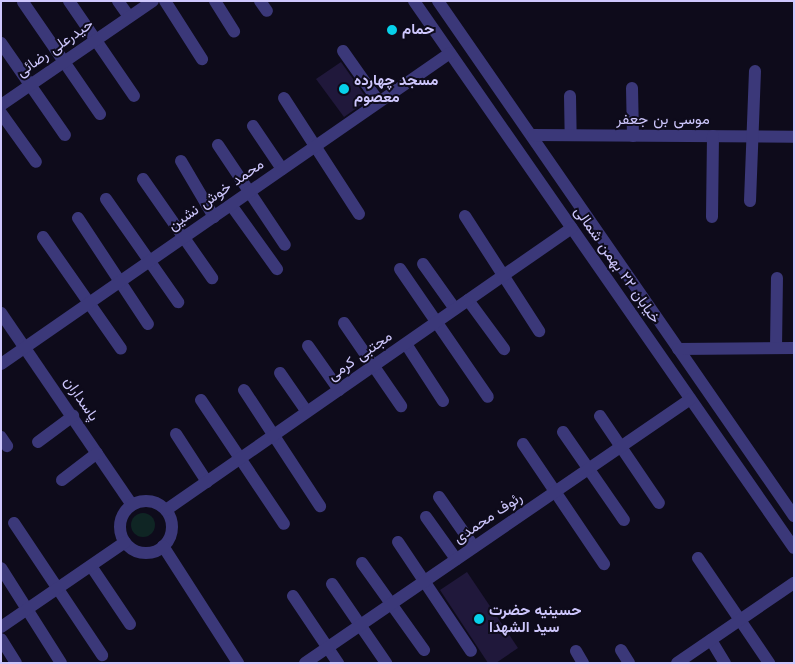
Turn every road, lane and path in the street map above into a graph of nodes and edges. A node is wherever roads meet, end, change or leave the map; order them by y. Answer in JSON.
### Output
{"nodes":[{"id":1,"x":69,"y":1,"type":"edge"},
{"id":2,"x":118,"y":1,"type":"edge"},
{"id":3,"x":153,"y":1,"type":"edge"},
{"id":4,"x":165,"y":1,"type":"edge"},
{"id":5,"x":215,"y":1,"type":"edge"},
{"id":6,"x":414,"y":1,"type":"edge"},
{"id":7,"x":438,"y":1,"type":"edge"},
{"id":8,"x":23,"y":2,"type":"edge"},
{"id":9,"x":129,"y":17,"type":"junction"},
{"id":10,"x":234,"y":31,"type":"dead end"},
{"id":11,"x":96,"y":40,"type":"junction"},
{"id":12,"x":1,"y":44,"type":"edge"},
{"id":13,"x":343,"y":51,"type":"dead end"},
{"id":14,"x":450,"y":53,"type":"junction"},
{"id":15,"x":202,"y":59,"type":"dead end"},
{"id":16,"x":63,"y":63,"type":"junction"},
{"id":17,"x":755,"y":71,"type":"dead end"},
{"id":18,"x":31,"y":85,"type":"junction"},
{"id":19,"x":632,"y":88,"type":"dead end"},
{"id":20,"x":134,"y":96,"type":"dead end"},
{"id":21,"x":570,"y":96,"type":"dead end"},
{"id":22,"x":284,"y":98,"type":"dead end"},
{"id":23,"x":380,"y":102,"type":"junction"},
{"id":24,"x":1,"y":105,"type":"edge"},
{"id":25,"x":1,"y":113,"type":"edge"},
{"id":26,"x":100,"y":114,"type":"dead end"},
{"id":27,"x":254,"y":126,"type":"dead end"},
{"id":28,"x":66,"y":135,"type":"dead end"},
{"id":29,"x":533,"y":135,"type":"junction"},
{"id":30,"x":571,"y":135,"type":"junction"},
{"id":31,"x":633,"y":136,"type":"junction"},
{"id":32,"x":713,"y":136,"type":"junction"},
{"id":33,"x":752,"y":136,"type":"junction"},
{"id":34,"x":794,"y":137,"type":"edge"},
{"id":35,"x":218,"y":145,"type":"dead end"},
{"id":36,"x":314,"y":147,"type":"junction"},
{"id":37,"x":181,"y":161,"type":"dead end"},
{"id":38,"x":36,"y":162,"type":"dead end"},
{"id":39,"x":282,"y":169,"type":"junction"},
{"id":40,"x":143,"y":179,"type":"dead end"},
{"id":41,"x":248,"y":193,"type":"junction"},
{"id":42,"x":106,"y":199,"type":"dead end"},
{"id":43,"x":750,"y":201,"type":"dead end"},
{"id":44,"x":231,"y":205,"type":"junction"},
{"id":45,"x":359,"y":214,"type":"dead end"},
{"id":46,"x":465,"y":216,"type":"dead end"},
{"id":47,"x":214,"y":217,"type":"junction"},
{"id":48,"x":712,"y":217,"type":"dead end"},
{"id":49,"x":78,"y":218,"type":"dead end"},
{"id":50,"x":571,"y":228,"type":"junction"},
{"id":51,"x":43,"y":237,"type":"dead end"},
{"id":52,"x":184,"y":238,"type":"junction"},
{"id":53,"x":285,"y":246,"type":"dead end"},
{"id":54,"x":150,"y":261,"type":"junction"},
{"id":55,"x":422,"y":264,"type":"dead end"},
{"id":56,"x":277,"y":269,"type":"dead end"},
{"id":57,"x":400,"y":269,"type":"dead end"},
{"id":58,"x":503,"y":276,"type":"junction"},
{"id":59,"x":212,"y":278,"type":"dead end"},
{"id":60,"x":777,"y":278,"type":"dead end"},
{"id":61,"x":119,"y":282,"type":"junction"},
{"id":62,"x":468,"y":300,"type":"junction"},
{"id":63,"x":178,"y":302,"type":"dead end"},
{"id":64,"x":88,"y":304,"type":"junction"},
{"id":65,"x":455,"y":309,"type":"junction"},
{"id":66,"x":1,"y":313,"type":"edge"},
{"id":67,"x":436,"y":322,"type":"junction"},
{"id":68,"x":344,"y":323,"type":"dead end"},
{"id":69,"x":148,"y":324,"type":"dead end"},
{"id":70,"x":539,"y":331,"type":"dead end"},
{"id":71,"x":406,"y":344,"type":"junction"},
{"id":72,"x":308,"y":346,"type":"dead end"},
{"id":73,"x":26,"y":347,"type":"junction"},
{"id":74,"x":776,"y":348,"type":"junction"},
{"id":75,"x":794,"y":348,"type":"edge"},
{"id":76,"x":121,"y":349,"type":"dead end"},
{"id":77,"x":504,"y":349,"type":"dead end"},
{"id":78,"x":678,"y":349,"type":"junction"},
{"id":79,"x":1,"y":364,"type":"edge"},
{"id":80,"x":373,"y":366,"type":"junction"},
{"id":81,"x":280,"y":373,"type":"dead end"},
{"id":82,"x":244,"y":390,"type":"dead end"},
{"id":83,"x":339,"y":390,"type":"junction"},
{"id":84,"x":488,"y":397,"type":"dead end"},
{"id":85,"x":690,"y":399,"type":"junction"},
{"id":86,"x":201,"y":400,"type":"dead end"},
{"id":87,"x":443,"y":401,"type":"dead end"},
{"id":88,"x":401,"y":406,"type":"dead end"},
{"id":89,"x":307,"y":412,"type":"junction"},
{"id":90,"x":73,"y":416,"type":"junction"},
{"id":91,"x":600,"y":416,"type":"dead end"},
{"id":92,"x":563,"y":432,"type":"dead end"},
{"id":93,"x":176,"y":434,"type":"dead end"},
{"id":94,"x":275,"y":434,"type":"junction"},
{"id":95,"x":38,"y":442,"type":"dead end"},
{"id":96,"x":523,"y":444,"type":"dead end"},
{"id":97,"x":620,"y":447,"type":"junction"},
{"id":98,"x":97,"y":453,"type":"junction"},
{"id":99,"x":241,"y":458,"type":"junction"},
{"id":100,"x":589,"y":468,"type":"junction"},
{"id":101,"x":62,"y":480,"type":"dead end"},
{"id":102,"x":207,"y":482,"type":"junction"},
{"id":103,"x":554,"y":492,"type":"junction"},
{"id":104,"x":439,"y":497,"type":"dead end"},
{"id":105,"x":659,"y":503,"type":"dead end"},
{"id":106,"x":132,"y":505,"type":"junction"},
{"id":107,"x":320,"y":506,"type":"dead end"},
{"id":108,"x":166,"y":510,"type":"junction"},
{"id":109,"x":794,"y":516,"type":"edge"},
{"id":110,"x":426,"y":517,"type":"dead end"},
{"id":111,"x":624,"y":520,"type":"dead end"},
{"id":112,"x":14,"y":523,"type":"dead end"},
{"id":113,"x":284,"y":524,"type":"dead end"},
{"id":114,"x":125,"y":542,"type":"junction"},
{"id":115,"x":398,"y":542,"type":"dead end"},
{"id":116,"x":163,"y":546,"type":"junction"},
{"id":117,"x":474,"y":547,"type":"junction"},
{"id":118,"x":794,"y":548,"type":"edge"},
{"id":119,"x":698,"y":558,"type":"dead end"},
{"id":120,"x":456,"y":559,"type":"junction"},
{"id":121,"x":362,"y":563,"type":"dead end"},
{"id":122,"x":604,"y":564,"type":"dead end"},
{"id":123,"x":91,"y":566,"type":"junction"},
{"id":124,"x":1,"y":568,"type":"edge"},
{"id":125,"x":423,"y":582,"type":"junction"},
{"id":126,"x":794,"y":583,"type":"edge"},
{"id":127,"x":332,"y":584,"type":"dead end"},
{"id":128,"x":58,"y":588,"type":"junction"},
{"id":129,"x":293,"y":596,"type":"dead end"},
{"id":130,"x":392,"y":603,"type":"junction"},
{"id":131,"x":28,"y":609,"type":"junction"},
{"id":132,"x":741,"y":619,"type":"junction"},
{"id":133,"x":130,"y":624,"type":"dead end"},
{"id":134,"x":361,"y":624,"type":"junction"},
{"id":135,"x":1,"y":627,"type":"edge"},
{"id":136,"x":1,"y":640,"type":"edge"},
{"id":137,"x":710,"y":640,"type":"junction"},
{"id":138,"x":328,"y":647,"type":"junction"},
{"id":139,"x":424,"y":650,"type":"dead end"},
{"id":140,"x":621,"y":650,"type":"dead end"},
{"id":141,"x":471,"y":651,"type":"dead end"},
{"id":142,"x":576,"y":651,"type":"dead end"},
{"id":143,"x":102,"y":655,"type":"dead end"},
{"id":144,"x":16,"y":663,"type":"edge"},
{"id":145,"x":61,"y":663,"type":"edge"},
{"id":146,"x":238,"y":663,"type":"edge"},
{"id":147,"x":304,"y":663,"type":"edge"},
{"id":148,"x":338,"y":663,"type":"edge"},
{"id":149,"x":386,"y":663,"type":"edge"},
{"id":150,"x":583,"y":663,"type":"edge"},
{"id":151,"x":629,"y":663,"type":"edge"},
{"id":152,"x":677,"y":663,"type":"edge"},
{"id":153,"x":725,"y":663,"type":"edge"},
{"id":154,"x":769,"y":663,"type":"edge"}],
"edges":[{"from":1,"to":11,"type":"street"},
{"from":2,"to":9,"type":"street"},
{"from":3,"to":9,"type":"street","name":"حیدرعلی رضائی"},
{"from":4,"to":15,"type":"street"},
{"from":5,"to":10,"type":"street"},
{"from":6,"to":14,"type":"street","name":"خیابان ۲۲ بهمن شمالی"},
{"from":7,"to":29,"type":"street","name":"خیابان ۲۲ بهمن شمالی"},
{"from":8,"to":16,"type":"street"},
{"from":9,"to":11,"type":"street","name":"حیدرعلی رضائی"},
{"from":11,"to":16,"type":"street","name":"حیدرعلی رضائی"},
{"from":11,"to":20,"type":"street"},
{"from":12,"to":18,"type":"street"},
{"from":13,"to":23,"type":"street"},
{"from":14,"to":23,"type":"street","name":"محمد خوش نشین"},
{"from":14,"to":50,"type":"street","name":"خیابان ۲۲ بهمن شمالی"},
{"from":16,"to":18,"type":"street","name":"حیدرعلی رضائی"},
{"from":16,"to":26,"type":"street"},
{"from":17,"to":33,"type":"street"},
{"from":18,"to":24,"type":"street","name":"حیدرعلی رضائی"},
{"from":18,"to":28,"type":"street"},
{"from":19,"to":31,"type":"street"},
{"from":21,"to":30,"type":"street"},
{"from":22,"to":36,"type":"street"},
{"from":23,"to":36,"type":"street","name":"محمد خوش نشین"},
{"from":25,"to":38,"type":"street"},
{"from":27,"to":39,"type":"street"},
{"from":29,"to":30,"type":"street","name":"موسی بن جعفر"},
{"from":29,"to":78,"type":"street","name":"خیابان ۲۲ بهمن شمالی"},
{"from":30,"to":31,"type":"street","name":"موسی بن جعفر"},
{"from":31,"to":32,"type":"street","name":"موسی بن جعفر"},
{"from":32,"to":33,"type":"street","name":"موسی بن جعفر"},
{"from":32,"to":48,"type":"street"},
{"from":33,"to":34,"type":"street","name":"موسی بن جعفر"},
{"from":33,"to":43,"type":"street"},
{"from":35,"to":41,"type":"street"},
{"from":36,"to":39,"type":"street","name":"محمد خوش نشین"},
{"from":36,"to":45,"type":"street"},
{"from":37,"to":47,"type":"street"},
{"from":39,"to":41,"type":"street","name":"محمد خوش نشین"},
{"from":40,"to":52,"type":"street"},
{"from":41,"to":44,"type":"street","name":"محمد خوش نشین"},
{"from":41,"to":53,"type":"street"},
{"from":42,"to":54,"type":"street"},
{"from":44,"to":47,"type":"street","name":"محمد خوش نشین"},
{"from":44,"to":56,"type":"street"},
{"from":46,"to":58,"type":"street"},
{"from":47,"to":52,"type":"street","name":"محمد خوش نشین"},
{"from":49,"to":61,"type":"street"},
{"from":50,"to":58,"type":"street","name":"مجتبی کرمی"},
{"from":50,"to":85,"type":"street","name":"خیابان ۲۲ بهمن شمالی"},
{"from":51,"to":64,"type":"street"},
{"from":52,"to":54,"type":"street","name":"محمد خوش نشین"},
{"from":52,"to":59,"type":"street"},
{"from":54,"to":61,"type":"street","name":"محمد خوش نشین"},
{"from":54,"to":63,"type":"street"},
{"from":55,"to":65,"type":"street"},
{"from":57,"to":67,"type":"street"},
{"from":58,"to":62,"type":"street","name":"مجتبی کرمی"},
{"from":58,"to":70,"type":"street"},
{"from":60,"to":74,"type":"street"},
{"from":61,"to":64,"type":"street","name":"محمد خوش نشین"},
{"from":61,"to":69,"type":"street"},
{"from":62,"to":65,"type":"street","name":"مجتبی کرمی"},
{"from":62,"to":77,"type":"street"},
{"from":64,"to":73,"type":"street","name":"محمد خوش نشین"},
{"from":64,"to":76,"type":"street"},
{"from":65,"to":67,"type":"street","name":"مجتبی کرمی"},
{"from":66,"to":73,"type":"street","name":"پاسداران"},
{"from":67,"to":71,"type":"street","name":"مجتبی کرمی"},
{"from":67,"to":84,"type":"street"},
{"from":68,"to":80,"type":"street"},
{"from":71,"to":80,"type":"street","name":"مجتبی کرمی"},
{"from":71,"to":87,"type":"street"},
{"from":72,"to":83,"type":"street"},
{"from":73,"to":79,"type":"street","name":"محمد خوش نشین"},
{"from":73,"to":90,"type":"street","name":"پاسداران"},
{"from":74,"to":75,"type":"street"},
{"from":74,"to":78,"type":"street"},
{"from":78,"to":109,"type":"street","name":"خیابان ۲۲ بهمن شمالی"},
{"from":80,"to":83,"type":"street","name":"مجتبی کرمی"},
{"from":80,"to":88,"type":"street"},
{"from":81,"to":89,"type":"street"},
{"from":82,"to":94,"type":"street"},
{"from":83,"to":89,"type":"street","name":"مجتبی کرمی"},
{"from":85,"to":97,"type":"street","name":"رئوف محمدی"},
{"from":85,"to":118,"type":"street","name":"خیابان ۲۲ بهمن شمالی"},
{"from":86,"to":99,"type":"street"},
{"from":89,"to":94,"type":"street","name":"مجتبی کرمی"},
{"from":90,"to":95,"type":"street"},
{"from":90,"to":98,"type":"street","name":"پاسداران"},
{"from":91,"to":97,"type":"street"},
{"from":92,"to":100,"type":"street"},
{"from":93,"to":102,"type":"street"},
{"from":94,"to":99,"type":"street","name":"مجتبی کرمی"},
{"from":94,"to":107,"type":"street"},
{"from":96,"to":103,"type":"street"},
{"from":97,"to":100,"type":"street","name":"رئوف محمدی"},
{"from":97,"to":105,"type":"street"},
{"from":98,"to":101,"type":"street"},
{"from":98,"to":106,"type":"street","name":"پاسداران"},
{"from":99,"to":102,"type":"street","name":"مجتبی کرمی"},
{"from":99,"to":113,"type":"street"},
{"from":100,"to":103,"type":"street","name":"رئوف محمدی"},
{"from":100,"to":111,"type":"street"},
{"from":102,"to":108,"type":"street","name":"مجتبی کرمی"},
{"from":103,"to":117,"type":"street","name":"رئوف محمدی"},
{"from":103,"to":122,"type":"street"},
{"from":104,"to":117,"type":"street"},
{"from":106,"to":108,"type":"street"},
{"from":106,"to":114,"type":"street"},
{"from":108,"to":116,"type":"street"},
{"from":110,"to":120,"type":"street"},
{"from":112,"to":128,"type":"street"},
{"from":114,"to":116,"type":"street"},
{"from":114,"to":123,"type":"street"},
{"from":115,"to":125,"type":"street"},
{"from":116,"to":146,"type":"street"},
{"from":117,"to":120,"type":"street","name":"رئوف محمدی"},
{"from":119,"to":132,"type":"street"},
{"from":120,"to":125,"type":"street","name":"رئوف محمدی"},
{"from":121,"to":130,"type":"street"},
{"from":123,"to":128,"type":"street"},
{"from":123,"to":133,"type":"street"},
{"from":124,"to":131,"type":"street"},
{"from":125,"to":130,"type":"street","name":"رئوف محمدی"},
{"from":125,"to":141,"type":"street"},
{"from":126,"to":132,"type":"street"},
{"from":127,"to":134,"type":"street"},
{"from":128,"to":131,"type":"street"},
{"from":128,"to":143,"type":"street"},
{"from":129,"to":138,"type":"street"},
{"from":130,"to":134,"type":"street","name":"رئوف محمدی"},
{"from":130,"to":139,"type":"street"},
{"from":131,"to":135,"type":"street"},
{"from":131,"to":145,"type":"street"},
{"from":132,"to":137,"type":"street"},
{"from":132,"to":154,"type":"street"},
{"from":134,"to":138,"type":"street","name":"رئوف محمدی"},
{"from":134,"to":149,"type":"street"},
{"from":136,"to":144,"type":"street"},
{"from":137,"to":152,"type":"street"},
{"from":137,"to":153,"type":"street"},
{"from":138,"to":147,"type":"street","name":"رئوف محمدی"},
{"from":138,"to":148,"type":"street"},
{"from":140,"to":151,"type":"street"},
{"from":142,"to":150,"type":"street"}]}
